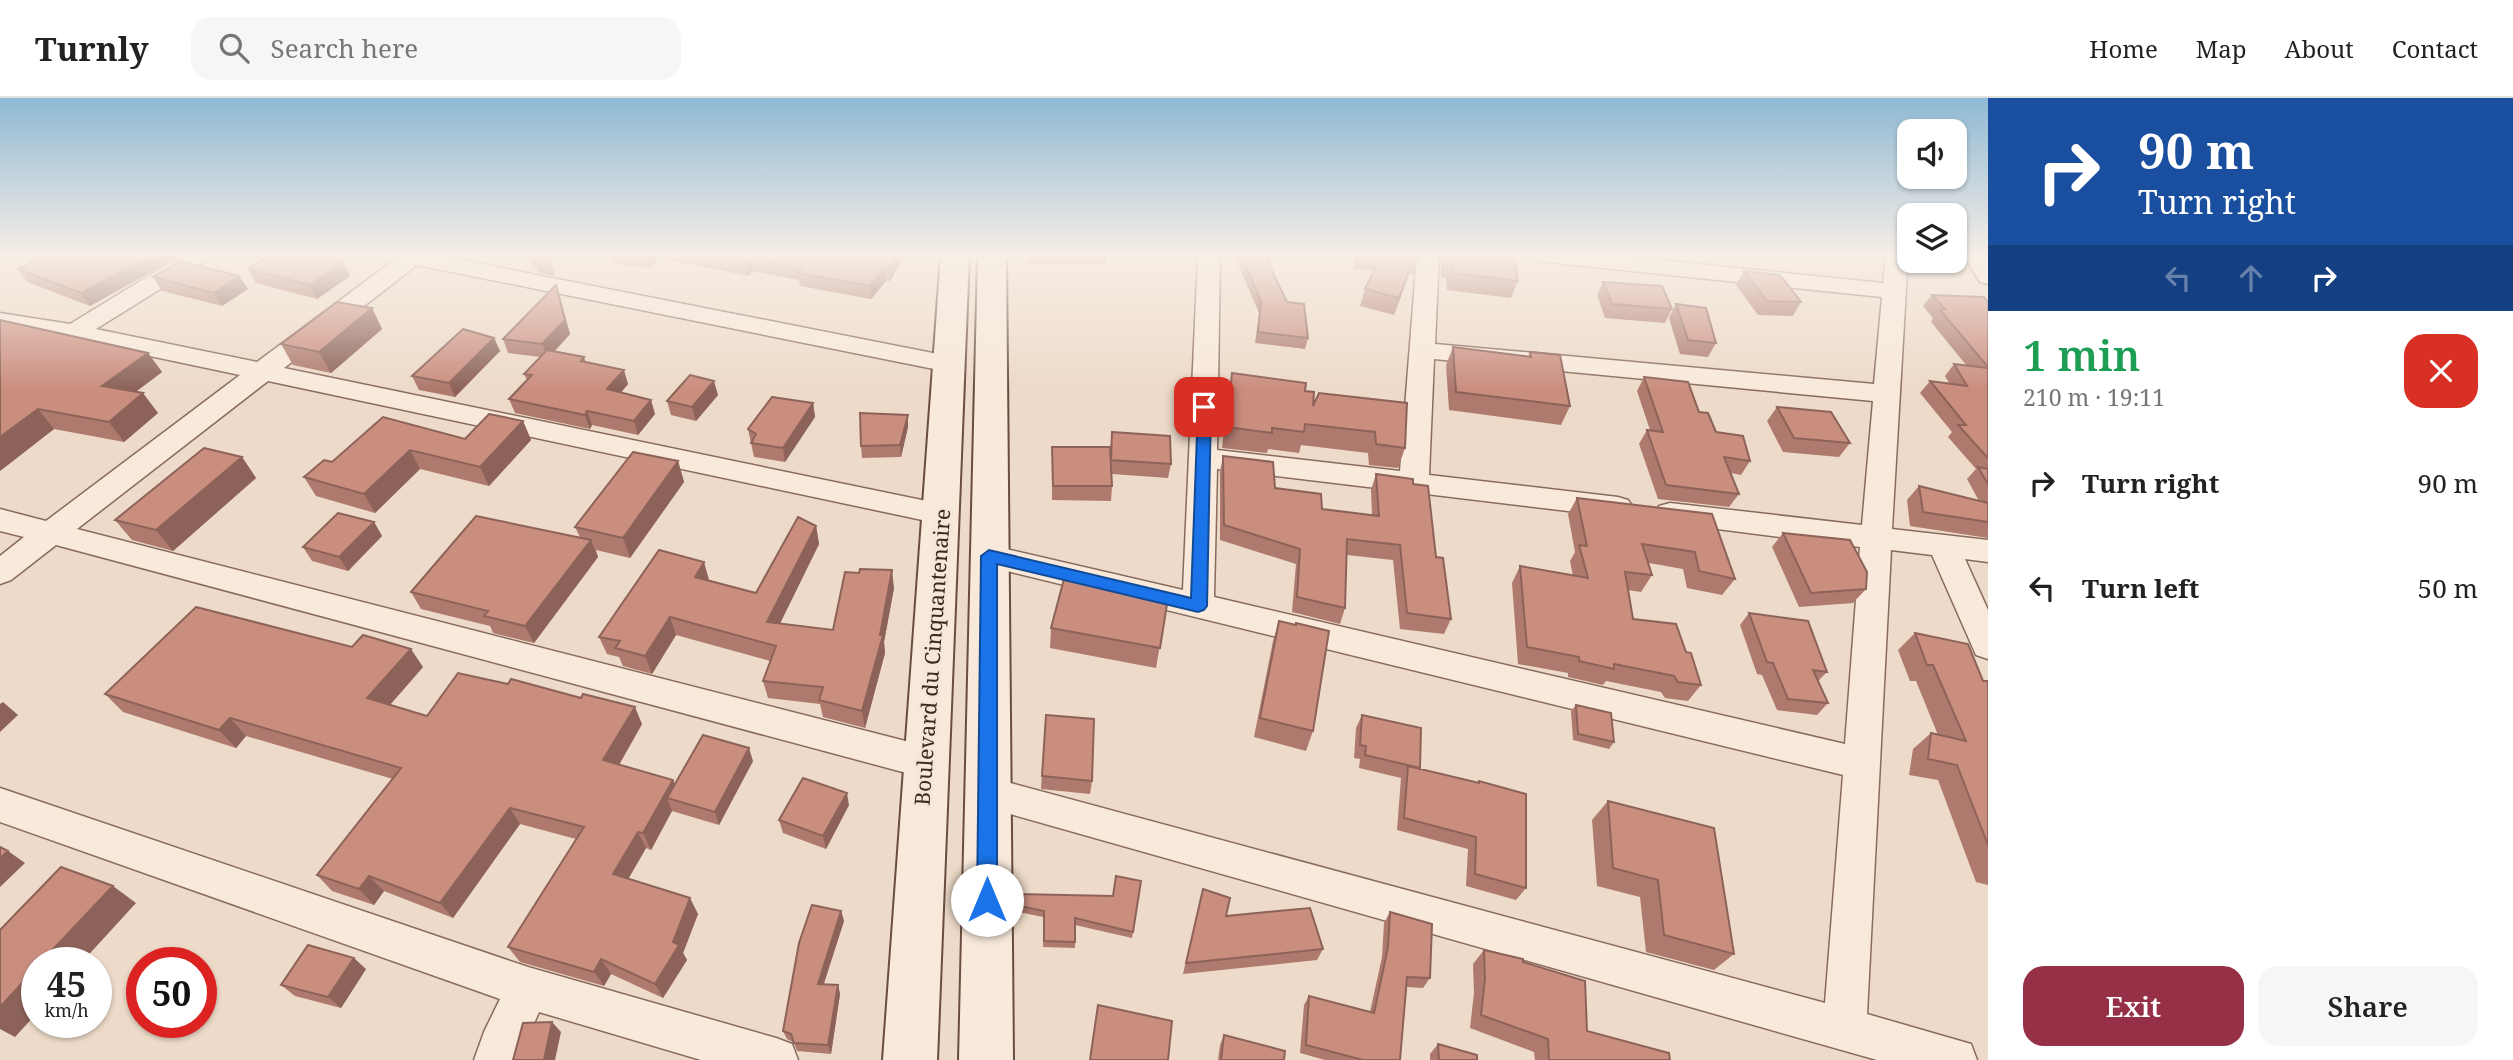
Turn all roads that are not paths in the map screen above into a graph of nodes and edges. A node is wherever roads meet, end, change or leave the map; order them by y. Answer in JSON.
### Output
{"nodes":[{"id":1,"x":126,"y":300,"type":"edge"},
{"id":2,"x":356,"y":300,"type":"edge"},
{"id":3,"x":631,"y":300,"type":"edge"},
{"id":4,"x":953,"y":300,"type":"edge"},
{"id":5,"x":992,"y":300,"type":"edge"},
{"id":6,"x":1208,"y":300,"type":"edge"},
{"id":7,"x":1424,"y":300,"type":"edge"},
{"id":8,"x":1893,"y":300,"type":"edge"},
{"id":9,"x":0,"y":320,"type":"edge"},
{"id":10,"x":74,"y":332,"type":"junction"},
{"id":11,"x":1421,"y":350,"type":"junction"},
{"id":12,"x":949,"y":364,"type":"junction"},
{"id":13,"x":261,"y":373,"type":"junction"},
{"id":14,"x":1888,"y":394,"type":"junction"},
{"id":15,"x":1203,"y":458,"type":"junction"},
{"id":16,"x":1414,"y":483,"type":"junction"},
{"id":17,"x":941,"y":514,"type":"junction"},
{"id":18,"x":0,"y":520,"type":"edge"},
{"id":19,"x":51,"y":533,"type":"junction"},
{"id":20,"x":1876,"y":538,"type":"junction"},
{"id":21,"x":1943,"y":545,"type":"junction"},
{"id":22,"x":1988,"y":551,"type":"edge"},
{"id":23,"x":989,"y":556,"type":"junction"},
{"id":24,"x":0,"y":572,"type":"edge"},
{"id":25,"x":1198,"y":606,"type":"junction"},
{"id":26,"x":1988,"y":646,"type":"edge"},
{"id":27,"x":925,"y":762,"type":"junction"},
{"id":28,"x":1863,"y":764,"type":"junction"},
{"id":29,"x":988,"y":793,"type":"junction"},
{"id":30,"x":0,"y":805,"type":"edge"},
{"id":31,"x":528,"y":988,"type":"junction"},
{"id":32,"x":1845,"y":1030,"type":"junction"},
{"id":33,"x":496,"y":1060,"type":"edge"},
{"id":34,"x":776,"y":1060,"type":"edge"},
{"id":35,"x":910,"y":1060,"type":"edge"},
{"id":36,"x":986,"y":1060,"type":"edge"},
{"id":37,"x":1955,"y":1060,"type":"edge"}],
"edges":[{"from":1,"to":10,"type":"street"},
{"from":2,"to":13,"type":"street"},
{"from":3,"to":12,"type":"street"},
{"from":4,"to":12,"type":"main road","name":"Boulevard du Cinquantenaire"},
{"from":5,"to":23,"type":"main road"},
{"from":6,"to":15,"type":"street"},
{"from":7,"to":11,"type":"street"},
{"from":8,"to":14,"type":"street"},
{"from":9,"to":10,"type":"street"},
{"from":10,"to":13,"type":"street"},
{"from":11,"to":14,"type":"street"},
{"from":11,"to":16,"type":"street"},
{"from":12,"to":17,"type":"main road","name":"Boulevard du Cinquantenaire"},
{"from":13,"to":17,"type":"street"},
{"from":13,"to":19,"type":"street"},
{"from":14,"to":20,"type":"street"},
{"from":15,"to":16,"type":"street"},
{"from":15,"to":25,"type":"street"},
{"from":16,"to":20,"type":"street"},
{"from":17,"to":27,"type":"main road","name":"Boulevard du Cinquantenaire"},
{"from":18,"to":19,"type":"street"},
{"from":19,"to":24,"type":"street"},
{"from":19,"to":27,"type":"street"},
{"from":20,"to":21,"type":"street"},
{"from":20,"to":28,"type":"street"},
{"from":21,"to":22,"type":"street"},
{"from":21,"to":26,"type":"street"},
{"from":23,"to":25,"type":"street"},
{"from":23,"to":29,"type":"main road"},
{"from":25,"to":28,"type":"street"},
{"from":27,"to":35,"type":"main road","name":"Boulevard du Cinquantenaire"},
{"from":28,"to":32,"type":"street"},
{"from":29,"to":32,"type":"street"},
{"from":29,"to":36,"type":"main road"},
{"from":30,"to":31,"type":"street"},
{"from":31,"to":33,"type":"street"},
{"from":31,"to":34,"type":"street"},
{"from":32,"to":37,"type":"street"}]}
